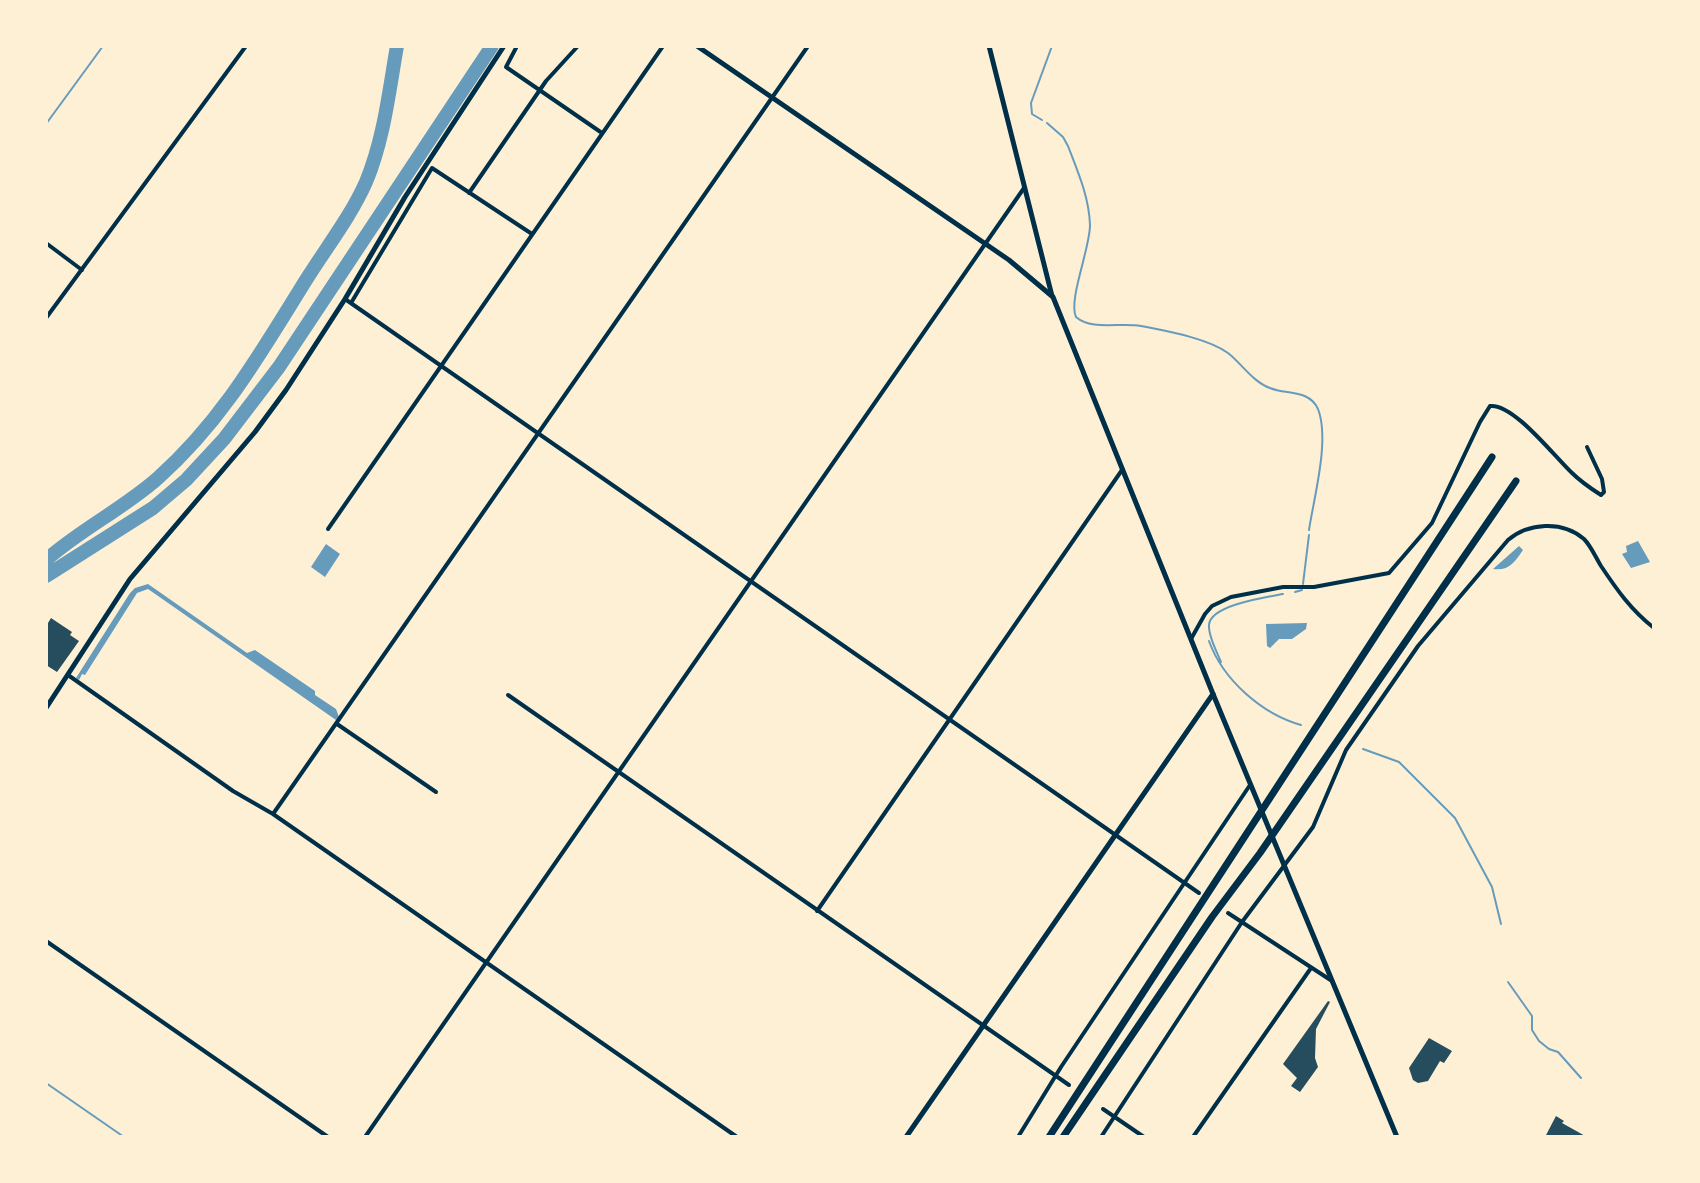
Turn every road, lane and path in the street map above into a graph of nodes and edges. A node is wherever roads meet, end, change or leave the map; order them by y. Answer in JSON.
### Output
{"nodes":[{"id":1,"x":246,"y":46,"type":"edge"},
{"id":2,"x":504,"y":46,"type":"edge"},
{"id":3,"x":517,"y":46,"type":"edge"},
{"id":4,"x":578,"y":46,"type":"edge"},
{"id":5,"x":663,"y":46,"type":"edge"},
{"id":6,"x":697,"y":46,"type":"edge"},
{"id":7,"x":808,"y":46,"type":"edge"},
{"id":8,"x":989,"y":46,"type":"edge"},
{"id":9,"x":541,"y":91,"type":"junction"},
{"id":10,"x":773,"y":97,"type":"junction"},
{"id":11,"x":602,"y":133,"type":"junction"},
{"id":12,"x":1024,"y":188,"type":"junction"},
{"id":13,"x":469,"y":193,"type":"junction"},
{"id":14,"x":532,"y":234,"type":"junction"},
{"id":15,"x":46,"y":243,"type":"edge"},
{"id":16,"x":985,"y":244,"type":"junction"},
{"id":17,"x":82,"y":270,"type":"junction"},
{"id":18,"x":1053,"y":297,"type":"junction"},
{"id":19,"x":345,"y":299,"type":"junction"},
{"id":20,"x":351,"y":303,"type":"junction"},
{"id":21,"x":46,"y":318,"type":"edge"},
{"id":22,"x":441,"y":365,"type":"junction"},
{"id":23,"x":539,"y":433,"type":"junction"},
{"id":24,"x":1587,"y":447,"type":"dead end"},
{"id":25,"x":1492,"y":457,"type":"dead end"},
{"id":26,"x":1122,"y":470,"type":"junction"},
{"id":27,"x":1516,"y":481,"type":"dead end"},
{"id":28,"x":328,"y":529,"type":"dead end"},
{"id":29,"x":751,"y":581,"type":"junction"},
{"id":30,"x":1654,"y":628,"type":"edge"},
{"id":31,"x":1191,"y":639,"type":"junction"},
{"id":32,"x":68,"y":675,"type":"junction"},
{"id":33,"x":1213,"y":694,"type":"junction"},
{"id":34,"x":508,"y":695,"type":"dead end"},
{"id":35,"x":46,"y":708,"type":"edge"},
{"id":36,"x":950,"y":719,"type":"junction"},
{"id":37,"x":337,"y":724,"type":"junction"},
{"id":38,"x":618,"y":771,"type":"junction"},
{"id":39,"x":1250,"y":784,"type":"junction"},
{"id":40,"x":436,"y":792,"type":"dead end"},
{"id":41,"x":273,"y":814,"type":"junction"},
{"id":42,"x":1115,"y":834,"type":"junction"},
{"id":43,"x":1284,"y":865,"type":"junction"},
{"id":44,"x":1186,"y":883,"type":"junction"},
{"id":45,"x":1199,"y":893,"type":"dead end"},
{"id":46,"x":817,"y":911,"type":"junction"},
{"id":47,"x":1228,"y":913,"type":"dead end"},
{"id":48,"x":1242,"y":922,"type":"junction"},
{"id":49,"x":46,"y":941,"type":"edge"},
{"id":50,"x":486,"y":962,"type":"junction"},
{"id":51,"x":1311,"y":968,"type":"junction"},
{"id":52,"x":1332,"y":981,"type":"junction"},
{"id":53,"x":983,"y":1027,"type":"junction"},
{"id":54,"x":1057,"y":1077,"type":"junction"},
{"id":55,"x":1069,"y":1085,"type":"dead end"},
{"id":56,"x":1103,"y":1109,"type":"dead end"},
{"id":57,"x":1115,"y":1117,"type":"junction"},
{"id":58,"x":328,"y":1137,"type":"edge"},
{"id":59,"x":365,"y":1137,"type":"edge"},
{"id":60,"x":737,"y":1137,"type":"edge"},
{"id":61,"x":906,"y":1137,"type":"edge"},
{"id":62,"x":1018,"y":1137,"type":"edge"},
{"id":63,"x":1049,"y":1137,"type":"edge"},
{"id":64,"x":1063,"y":1137,"type":"edge"},
{"id":65,"x":1101,"y":1137,"type":"edge"},
{"id":66,"x":1144,"y":1137,"type":"edge"},
{"id":67,"x":1193,"y":1137,"type":"edge"},
{"id":68,"x":1397,"y":1137,"type":"edge"}],
"edges":[{"from":1,"to":17,"type":"street"},
{"from":2,"to":19,"type":"main road"},
{"from":3,"to":9,"type":"street"},
{"from":4,"to":9,"type":"street"},
{"from":5,"to":11,"type":"street"},
{"from":6,"to":10,"type":"main road"},
{"from":7,"to":10,"type":"street"},
{"from":8,"to":12,"type":"main road"},
{"from":9,"to":11,"type":"street"},
{"from":9,"to":13,"type":"street"},
{"from":10,"to":16,"type":"main road"},
{"from":10,"to":23,"type":"street"},
{"from":11,"to":14,"type":"street"},
{"from":12,"to":16,"type":"street"},
{"from":12,"to":18,"type":"main road"},
{"from":13,"to":14,"type":"street"},
{"from":13,"to":20,"type":"street"},
{"from":14,"to":22,"type":"street"},
{"from":15,"to":17,"type":"street"},
{"from":16,"to":18,"type":"main road"},
{"from":16,"to":29,"type":"street"},
{"from":17,"to":21,"type":"street"},
{"from":18,"to":26,"type":"main road"},
{"from":19,"to":20,"type":"street"},
{"from":19,"to":32,"type":"main road"},
{"from":20,"to":22,"type":"street"},
{"from":22,"to":23,"type":"street"},
{"from":22,"to":28,"type":"street"},
{"from":23,"to":29,"type":"street"},
{"from":23,"to":37,"type":"street"},
{"from":24,"to":31,"type":"street"},
{"from":25,"to":63,"type":"highway"},
{"from":26,"to":31,"type":"main road"},
{"from":26,"to":36,"type":"street"},
{"from":27,"to":64,"type":"highway"},
{"from":29,"to":36,"type":"street"},
{"from":29,"to":38,"type":"street"},
{"from":30,"to":43,"type":"street"},
{"from":31,"to":33,"type":"main road"},
{"from":32,"to":35,"type":"main road"},
{"from":32,"to":41,"type":"street"},
{"from":33,"to":39,"type":"main road"},
{"from":33,"to":42,"type":"main road"},
{"from":34,"to":38,"type":"street"},
{"from":36,"to":42,"type":"street"},
{"from":36,"to":46,"type":"street"},
{"from":37,"to":40,"type":"street"},
{"from":37,"to":41,"type":"street"},
{"from":38,"to":46,"type":"street"},
{"from":38,"to":50,"type":"street"},
{"from":39,"to":43,"type":"main road"},
{"from":39,"to":44,"type":"street"},
{"from":41,"to":50,"type":"street"},
{"from":42,"to":44,"type":"street"},
{"from":42,"to":53,"type":"main road"},
{"from":43,"to":48,"type":"street"},
{"from":43,"to":52,"type":"main road"},
{"from":44,"to":45,"type":"street"},
{"from":44,"to":54,"type":"street"},
{"from":46,"to":53,"type":"street"},
{"from":47,"to":48,"type":"street"},
{"from":48,"to":51,"type":"street"},
{"from":48,"to":57,"type":"street"},
{"from":49,"to":58,"type":"street"},
{"from":50,"to":59,"type":"street"},
{"from":50,"to":60,"type":"street"},
{"from":51,"to":52,"type":"street"},
{"from":51,"to":67,"type":"street"},
{"from":52,"to":68,"type":"main road"},
{"from":53,"to":54,"type":"street"},
{"from":53,"to":61,"type":"main road"},
{"from":54,"to":55,"type":"street"},
{"from":54,"to":62,"type":"street"},
{"from":56,"to":57,"type":"street"},
{"from":57,"to":65,"type":"street"},
{"from":57,"to":66,"type":"street"}]}
